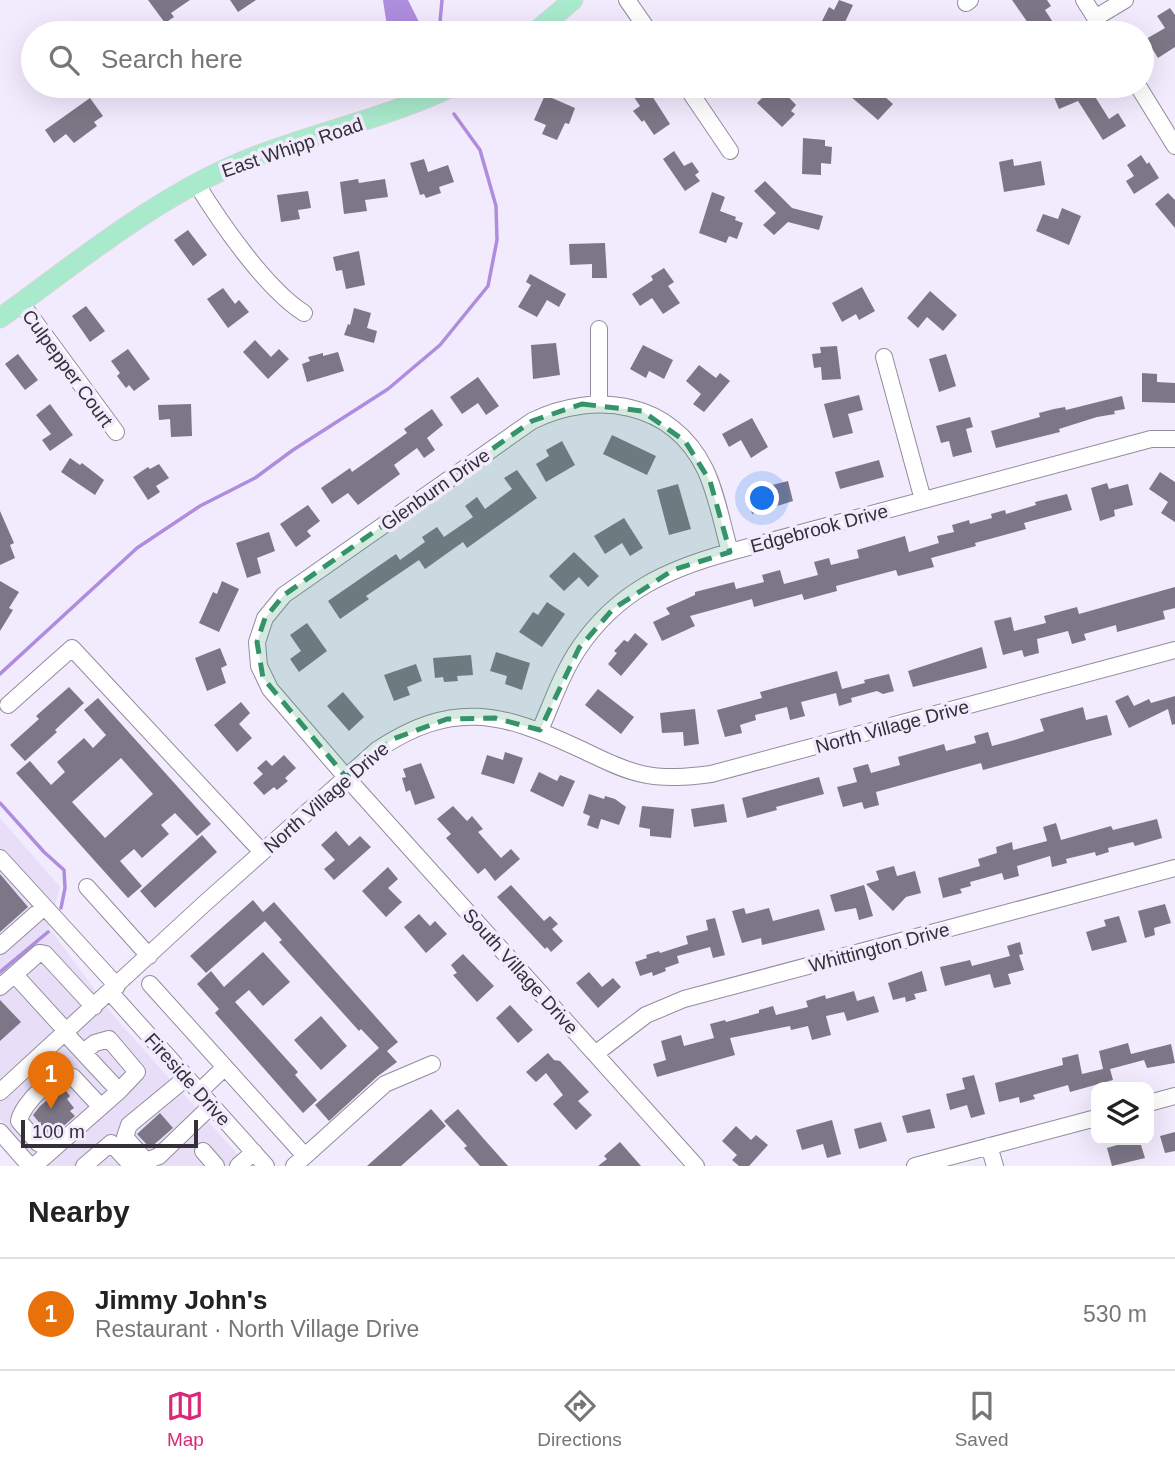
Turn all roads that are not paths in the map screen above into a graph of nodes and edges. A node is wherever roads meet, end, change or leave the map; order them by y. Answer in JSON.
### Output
{"nodes":[{"id":1,"x":573,"y":0,"type":"edge"},
{"id":2,"x":627,"y":0,"type":"edge"},
{"id":3,"x":1084,"y":0,"type":"edge"},
{"id":4,"x":1125,"y":0,"type":"edge"},
{"id":5,"x":1095,"y":18,"type":"junction"},
{"id":6,"x":548,"y":21,"type":"edge"},
{"id":7,"x":642,"y":21,"type":"edge"},
{"id":8,"x":1097,"y":21,"type":"edge"},
{"id":9,"x":426,"y":98,"type":"edge"},
{"id":10,"x":694,"y":98,"type":"edge"},
{"id":11,"x":1145,"y":98,"type":"edge"},
{"id":12,"x":1175,"y":146,"type":"edge"},
{"id":13,"x":730,"y":151,"type":"dead end"},
{"id":14,"x":196,"y":183,"type":"junction"},
{"id":15,"x":21,"y":303,"type":"junction"},
{"id":16,"x":304,"y":313,"type":"dead end"},
{"id":17,"x":0,"y":318,"type":"edge"},
{"id":18,"x":599,"y":328,"type":"dead end"},
{"id":19,"x":884,"y":358,"type":"dead end"},
{"id":20,"x":599,"y":403,"type":"junction"},
{"id":21,"x":116,"y":432,"type":"dead end"},
{"id":22,"x":1175,"y":439,"type":"edge"},
{"id":23,"x":923,"y":500,"type":"junction"},
{"id":24,"x":730,"y":552,"type":"junction"},
{"id":25,"x":1175,"y":650,"type":"edge"},
{"id":26,"x":8,"y":705,"type":"dead end"},
{"id":27,"x":540,"y":730,"type":"junction"},
{"id":28,"x":346,"y":777,"type":"junction"},
{"id":29,"x":262,"y":852,"type":"junction"},
{"id":30,"x":0,"y":858,"type":"edge"},
{"id":31,"x":1175,"y":868,"type":"edge"},
{"id":32,"x":87,"y":887,"type":"dead end"},
{"id":33,"x":43,"y":908,"type":"junction"},
{"id":34,"x":0,"y":946,"type":"edge"},
{"id":35,"x":149,"y":956,"type":"junction"},
{"id":36,"x":15,"y":975,"type":"junction"},
{"id":37,"x":150,"y":984,"type":"dead end"},
{"id":38,"x":0,"y":987,"type":"edge"},
{"id":39,"x":114,"y":989,"type":"junction"},
{"id":40,"x":94,"y":1007,"type":"junction"},
{"id":41,"x":66,"y":1033,"type":"junction"},
{"id":42,"x":83,"y":1052,"type":"junction"},
{"id":43,"x":595,"y":1054,"type":"junction"},
{"id":44,"x":432,"y":1064,"type":"dead end"},
{"id":45,"x":225,"y":1067,"type":"junction"},
{"id":46,"x":186,"y":1078,"type":"junction"},
{"id":47,"x":0,"y":1091,"type":"edge"},
{"id":48,"x":118,"y":1091,"type":"junction"},
{"id":49,"x":199,"y":1091,"type":"junction"},
{"id":50,"x":1175,"y":1096,"type":"edge"},
{"id":51,"x":1154,"y":1102,"type":"edge"},
{"id":52,"x":211,"y":1105,"type":"junction"},
{"id":53,"x":101,"y":1107,"type":"junction"},
{"id":54,"x":1091,"y":1119,"type":"edge"},
{"id":55,"x":0,"y":1132,"type":"edge"},
{"id":56,"x":989,"y":1146,"type":"junction"},
{"id":57,"x":52,"y":1150,"type":"junction"},
{"id":58,"x":203,"y":1151,"type":"dead end"},
{"id":59,"x":254,"y":1153,"type":"junction"},
{"id":60,"x":299,"y":1161,"type":"edge"},
{"id":61,"x":32,"y":1166,"type":"edge"},
{"id":62,"x":84,"y":1166,"type":"edge"},
{"id":63,"x":132,"y":1166,"type":"edge"},
{"id":64,"x":216,"y":1166,"type":"edge"},
{"id":65,"x":238,"y":1166,"type":"edge"},
{"id":66,"x":266,"y":1166,"type":"edge"},
{"id":67,"x":696,"y":1166,"type":"edge"},
{"id":68,"x":915,"y":1166,"type":"edge"},
{"id":69,"x":995,"y":1166,"type":"edge"}],
"edges":[{"from":1,"to":6,"type":"main road"},
{"from":2,"to":7,"type":"street"},
{"from":3,"to":5,"type":"street"},
{"from":4,"to":5,"type":"street"},
{"from":5,"to":8,"type":"street"},
{"from":9,"to":14,"type":"main road","name":"East Whipp Road"},
{"from":10,"to":13,"type":"street"},
{"from":11,"to":12,"type":"street"},
{"from":14,"to":15,"type":"main road","name":"East Whipp Road"},
{"from":14,"to":16,"type":"street"},
{"from":15,"to":17,"type":"main road","name":"East Whipp Road"},
{"from":15,"to":21,"type":"street","name":"Culpepper Court"},
{"from":18,"to":20,"type":"street"},
{"from":19,"to":23,"type":"street"},
{"from":20,"to":24,"type":"street","name":"Glenburn Drive"},
{"from":20,"to":28,"type":"street","name":"Glenburn Drive"},
{"from":22,"to":23,"type":"street","name":"Edgebrook Drive"},
{"from":23,"to":24,"type":"street","name":"Edgebrook Drive"},
{"from":24,"to":27,"type":"street","name":"Edgebrook Drive"},
{"from":25,"to":27,"type":"street","name":"North Village Drive"},
{"from":26,"to":29,"type":"street"},
{"from":27,"to":28,"type":"street","name":"North Village Drive"},
{"from":28,"to":29,"type":"street","name":"North Village Drive"},
{"from":28,"to":43,"type":"street","name":"South Village Drive"},
{"from":29,"to":35,"type":"street","name":"North Village Drive"},
{"from":30,"to":33,"type":"street","name":"Fireside Drive"},
{"from":31,"to":43,"type":"street","name":"Whittington Drive"},
{"from":32,"to":35,"type":"street"},
{"from":33,"to":34,"type":"street"},
{"from":33,"to":39,"type":"street","name":"Fireside Drive"},
{"from":35,"to":39,"type":"street","name":"North Village Drive"},
{"from":36,"to":38,"type":"street"},
{"from":36,"to":40,"type":"street"},
{"from":36,"to":41,"type":"street"},
{"from":37,"to":45,"type":"street"},
{"from":39,"to":40,"type":"street","name":"North Village Drive"},
{"from":39,"to":46,"type":"street","name":"Fireside Drive"},
{"from":40,"to":41,"type":"street","name":"North Village Drive"},
{"from":41,"to":42,"type":"street"},
{"from":41,"to":47,"type":"street","name":"North Village Drive"},
{"from":42,"to":48,"type":"street"},
{"from":42,"to":48,"type":"street"},
{"from":43,"to":67,"type":"street","name":"South Village Drive"},
{"from":44,"to":60,"type":"street"},
{"from":45,"to":49,"type":"street"},
{"from":45,"to":60,"type":"street"},
{"from":46,"to":49,"type":"street","name":"Fireside Drive"},
{"from":46,"to":52,"type":"street"},
{"from":48,"to":53,"type":"street"},
{"from":49,"to":52,"type":"street","name":"Fireside Drive"},
{"from":50,"to":51,"type":"street"},
{"from":52,"to":59,"type":"street","name":"Fireside Drive"},
{"from":53,"to":57,"type":"street"},
{"from":53,"to":57,"type":"street"},
{"from":54,"to":56,"type":"street"},
{"from":55,"to":61,"type":"street"},
{"from":56,"to":68,"type":"street"},
{"from":56,"to":69,"type":"street"},
{"from":57,"to":61,"type":"street"},
{"from":58,"to":64,"type":"street"},
{"from":59,"to":65,"type":"street"},
{"from":59,"to":66,"type":"street","name":"Fireside Drive"},
{"from":62,"to":63,"type":"street"}]}
